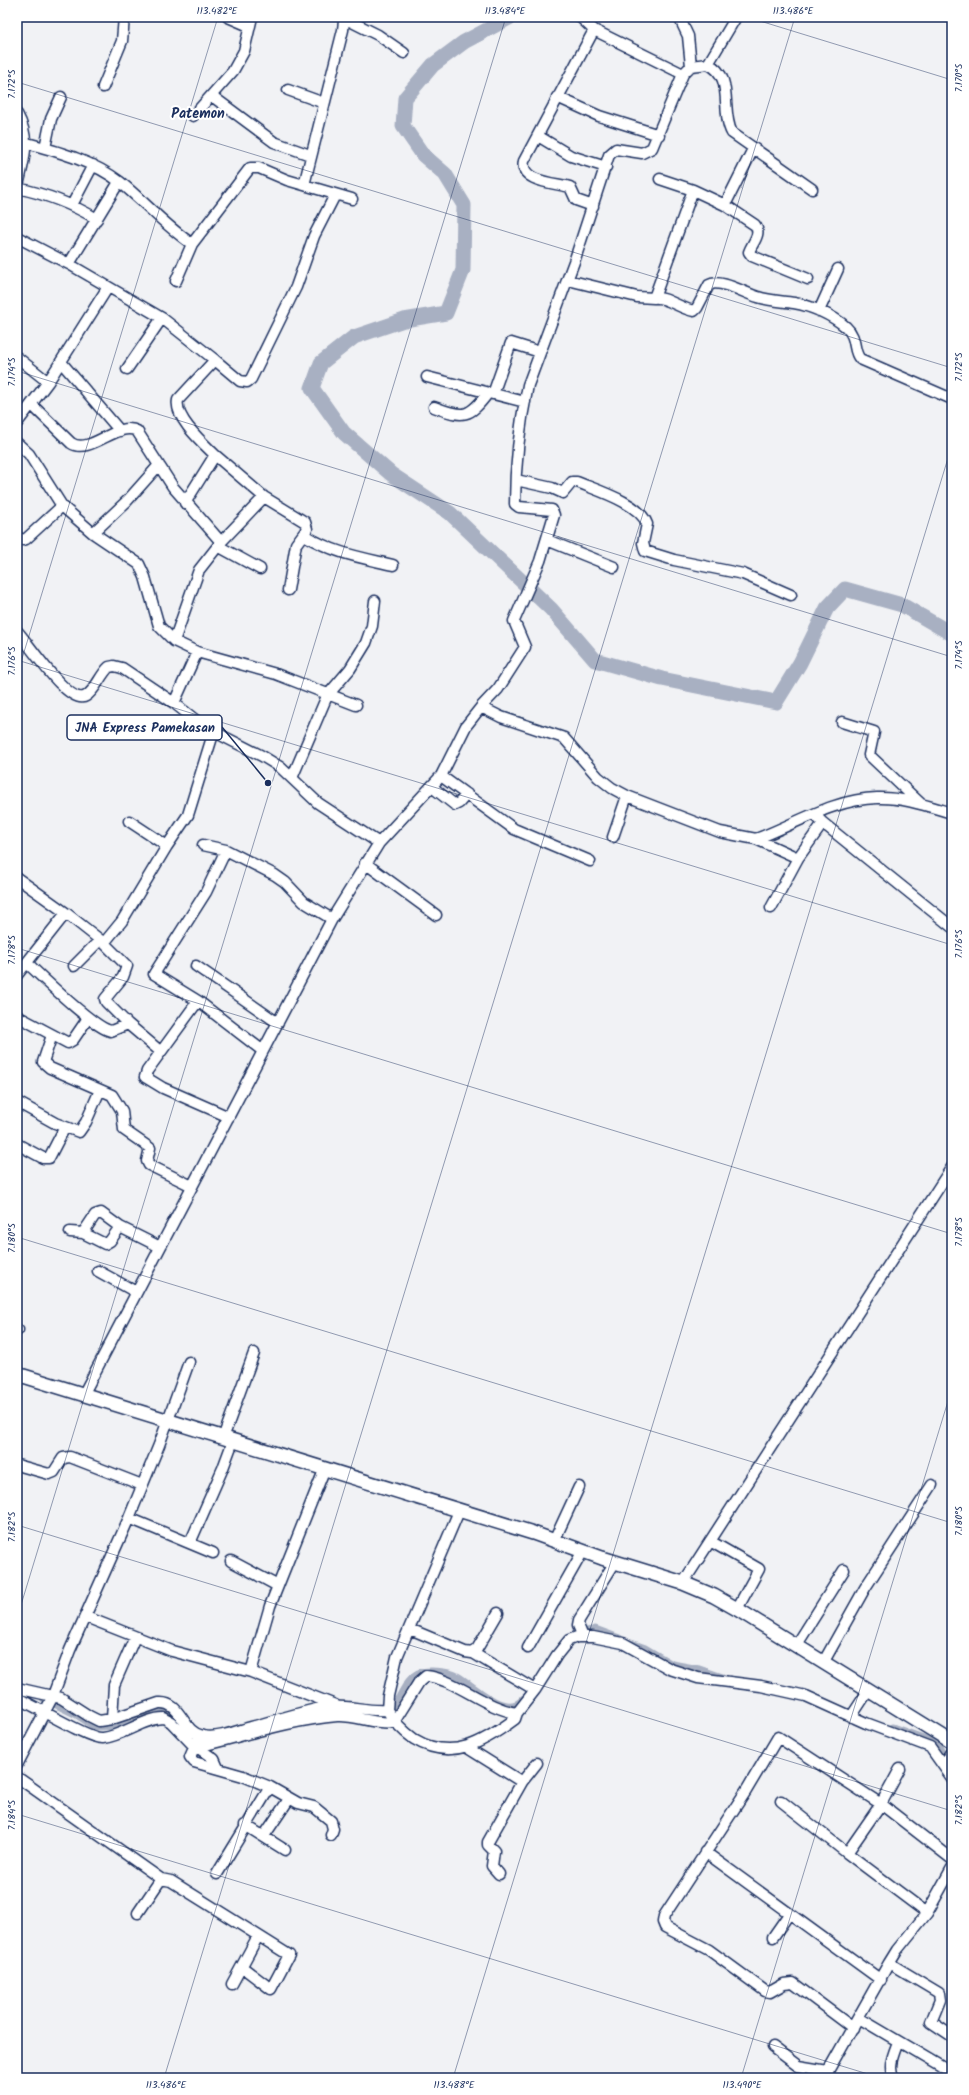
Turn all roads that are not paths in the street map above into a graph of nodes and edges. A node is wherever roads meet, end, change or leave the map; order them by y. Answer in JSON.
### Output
{"nodes":[{"id":1,"x":124,"y":17,"type":"edge"},
{"id":2,"x":228,"y":17,"type":"edge"},
{"id":3,"x":342,"y":17,"type":"edge"},
{"id":4,"x":580,"y":17,"type":"edge"},
{"id":5,"x":679,"y":17,"type":"edge"},
{"id":6,"x":736,"y":17,"type":"edge"},
{"id":7,"x":250,"y":22,"type":"edge"},
{"id":8,"x":594,"y":30,"type":"junction"},
{"id":9,"x":404,"y":53,"type":"dead end"},
{"id":10,"x":708,"y":64,"type":"junction"},
{"id":11,"x":691,"y":66,"type":"junction"},
{"id":12,"x":683,"y":74,"type":"junction"},
{"id":13,"x":103,"y":87,"type":"dead end"},
{"id":14,"x":288,"y":90,"type":"dead end"},
{"id":15,"x":212,"y":96,"type":"junction"},
{"id":16,"x":61,"y":97,"type":"dead end"},
{"id":17,"x":557,"y":98,"type":"junction"},
{"id":18,"x":324,"y":103,"type":"junction"},
{"id":19,"x":17,"y":114,"type":"edge"},
{"id":20,"x":193,"y":116,"type":"dead end"},
{"id":21,"x":659,"y":135,"type":"junction"},
{"id":22,"x":538,"y":136,"type":"junction"},
{"id":23,"x":27,"y":143,"type":"junction"},
{"id":24,"x":45,"y":148,"type":"junction"},
{"id":25,"x":753,"y":149,"type":"junction"},
{"id":26,"x":310,"y":155,"type":"junction"},
{"id":27,"x":93,"y":165,"type":"junction"},
{"id":28,"x":606,"y":167,"type":"junction"},
{"id":29,"x":660,"y":179,"type":"dead end"},
{"id":30,"x":119,"y":182,"type":"junction"},
{"id":31,"x":304,"y":185,"type":"junction"},
{"id":32,"x":17,"y":189,"type":"edge"},
{"id":33,"x":812,"y":189,"type":"dead end"},
{"id":34,"x":693,"y":190,"type":"junction"},
{"id":35,"x":335,"y":195,"type":"junction"},
{"id":36,"x":352,"y":199,"type":"dead end"},
{"id":37,"x":72,"y":205,"type":"junction"},
{"id":38,"x":725,"y":205,"type":"junction"},
{"id":39,"x":593,"y":206,"type":"junction"},
{"id":40,"x":97,"y":219,"type":"junction"},
{"id":41,"x":17,"y":237,"type":"edge"},
{"id":42,"x":192,"y":244,"type":"junction"},
{"id":43,"x":69,"y":264,"type":"junction"},
{"id":44,"x":838,"y":269,"type":"dead end"},
{"id":45,"x":808,"y":279,"type":"dead end"},
{"id":46,"x":568,"y":280,"type":"junction"},
{"id":47,"x":176,"y":282,"type":"dead end"},
{"id":48,"x":108,"y":287,"type":"junction"},
{"id":49,"x":654,"y":298,"type":"junction"},
{"id":50,"x":819,"y":311,"type":"junction"},
{"id":51,"x":162,"y":318,"type":"junction"},
{"id":52,"x":540,"y":352,"type":"junction"},
{"id":53,"x":18,"y":358,"type":"edge"},
{"id":54,"x":215,"y":360,"type":"junction"},
{"id":55,"x":61,"y":362,"type":"junction"},
{"id":56,"x":127,"y":368,"type":"dead end"},
{"id":57,"x":427,"y":377,"type":"dead end"},
{"id":58,"x":48,"y":382,"type":"junction"},
{"id":59,"x":491,"y":393,"type":"junction"},
{"id":60,"x":952,"y":399,"type":"edge"},
{"id":61,"x":525,"y":402,"type":"junction"},
{"id":62,"x":32,"y":405,"type":"junction"},
{"id":63,"x":434,"y":406,"type":"dead end"},
{"id":64,"x":17,"y":423,"type":"edge"},
{"id":65,"x":120,"y":431,"type":"junction"},
{"id":66,"x":17,"y":443,"type":"edge"},
{"id":67,"x":215,"y":455,"type":"junction"},
{"id":68,"x":159,"y":466,"type":"junction"},
{"id":69,"x":516,"y":480,"type":"junction"},
{"id":70,"x":264,"y":498,"type":"junction"},
{"id":71,"x":185,"y":503,"type":"junction"},
{"id":72,"x":62,"y":506,"type":"junction"},
{"id":73,"x":93,"y":533,"type":"junction"},
{"id":74,"x":304,"y":535,"type":"junction"},
{"id":75,"x":18,"y":540,"type":"edge"},
{"id":76,"x":547,"y":540,"type":"junction"},
{"id":77,"x":220,"y":544,"type":"junction"},
{"id":78,"x":393,"y":565,"type":"dead end"},
{"id":79,"x":614,"y":567,"type":"dead end"},
{"id":80,"x":260,"y":569,"type":"dead end"},
{"id":81,"x":288,"y":590,"type":"dead end"},
{"id":82,"x":791,"y":595,"type":"dead end"},
{"id":83,"x":375,"y":601,"type":"dead end"},
{"id":84,"x":17,"y":631,"type":"edge"},
{"id":85,"x":174,"y":641,"type":"junction"},
{"id":86,"x":197,"y":652,"type":"junction"},
{"id":87,"x":327,"y":696,"type":"junction"},
{"id":88,"x":174,"y":703,"type":"junction"},
{"id":89,"x":356,"y":705,"type":"dead end"},
{"id":90,"x":481,"y":708,"type":"junction"},
{"id":91,"x":842,"y":722,"type":"dead end"},
{"id":92,"x":214,"y":731,"type":"junction"},
{"id":93,"x":441,"y":776,"type":"junction"},
{"id":94,"x":292,"y":778,"type":"junction"},
{"id":95,"x":432,"y":787,"type":"junction"},
{"id":96,"x":467,"y":794,"type":"junction"},
{"id":97,"x":627,"y":796,"type":"junction"},
{"id":98,"x":921,"y":804,"type":"junction"},
{"id":99,"x":814,"y":814,"type":"junction"},
{"id":100,"x":952,"y":814,"type":"edge"},
{"id":101,"x":129,"y":821,"type":"dead end"},
{"id":102,"x":823,"y":823,"type":"junction"},
{"id":103,"x":613,"y":837,"type":"dead end"},
{"id":104,"x":756,"y":839,"type":"junction"},
{"id":105,"x":379,"y":844,"type":"junction"},
{"id":106,"x":203,"y":845,"type":"dead end"},
{"id":107,"x":167,"y":846,"type":"junction"},
{"id":108,"x":226,"y":850,"type":"junction"},
{"id":109,"x":798,"y":858,"type":"junction"},
{"id":110,"x":590,"y":861,"type":"dead end"},
{"id":111,"x":365,"y":863,"type":"junction"},
{"id":112,"x":17,"y":878,"type":"edge"},
{"id":113,"x":771,"y":908,"type":"dead end"},
{"id":114,"x":66,"y":913,"type":"junction"},
{"id":115,"x":436,"y":915,"type":"dead end"},
{"id":116,"x":332,"y":919,"type":"junction"},
{"id":117,"x":952,"y":927,"type":"edge"},
{"id":118,"x":102,"y":942,"type":"junction"},
{"id":119,"x":27,"y":963,"type":"junction"},
{"id":120,"x":74,"y":966,"type":"dead end"},
{"id":121,"x":196,"y":966,"type":"dead end"},
{"id":122,"x":17,"y":975,"type":"edge"},
{"id":123,"x":198,"y":1001,"type":"junction"},
{"id":124,"x":17,"y":1016,"type":"edge"},
{"id":125,"x":88,"y":1018,"type":"junction"},
{"id":126,"x":278,"y":1023,"type":"junction"},
{"id":127,"x":128,"y":1024,"type":"junction"},
{"id":128,"x":52,"y":1035,"type":"junction"},
{"id":129,"x":263,"y":1051,"type":"junction"},
{"id":130,"x":161,"y":1052,"type":"junction"},
{"id":131,"x":100,"y":1090,"type":"junction"},
{"id":132,"x":17,"y":1102,"type":"edge"},
{"id":133,"x":229,"y":1117,"type":"junction"},
{"id":134,"x":65,"y":1127,"type":"junction"},
{"id":135,"x":17,"y":1144,"type":"edge"},
{"id":136,"x":952,"y":1168,"type":"edge"},
{"id":137,"x":192,"y":1186,"type":"junction"},
{"id":138,"x":120,"y":1227,"type":"junction"},
{"id":139,"x":70,"y":1232,"type":"dead end"},
{"id":140,"x":83,"y":1233,"type":"junction"},
{"id":141,"x":160,"y":1247,"type":"junction"},
{"id":142,"x":98,"y":1271,"type":"dead end"},
{"id":143,"x":136,"y":1292,"type":"junction"},
{"id":144,"x":254,"y":1353,"type":"dead end"},
{"id":145,"x":189,"y":1362,"type":"dead end"},
{"id":146,"x":17,"y":1374,"type":"edge"},
{"id":147,"x":83,"y":1395,"type":"junction"},
{"id":148,"x":167,"y":1421,"type":"junction"},
{"id":149,"x":228,"y":1439,"type":"junction"},
{"id":150,"x":17,"y":1465,"type":"edge"},
{"id":151,"x":325,"y":1468,"type":"junction"},
{"id":152,"x":142,"y":1485,"type":"junction"},
{"id":153,"x":932,"y":1485,"type":"dead end"},
{"id":154,"x":579,"y":1487,"type":"dead end"},
{"id":155,"x":459,"y":1511,"type":"junction"},
{"id":156,"x":129,"y":1518,"type":"junction"},
{"id":157,"x":554,"y":1541,"type":"junction"},
{"id":158,"x":710,"y":1541,"type":"junction"},
{"id":159,"x":190,"y":1543,"type":"junction"},
{"id":160,"x":583,"y":1551,"type":"junction"},
{"id":161,"x":213,"y":1553,"type":"dead end"},
{"id":162,"x":231,"y":1561,"type":"dead end"},
{"id":163,"x":615,"y":1562,"type":"junction"},
{"id":164,"x":844,"y":1570,"type":"dead end"},
{"id":165,"x":683,"y":1583,"type":"junction"},
{"id":166,"x":278,"y":1586,"type":"junction"},
{"id":167,"x":737,"y":1609,"type":"junction"},
{"id":168,"x":498,"y":1613,"type":"dead end"},
{"id":169,"x":86,"y":1617,"type":"junction"},
{"id":170,"x":410,"y":1629,"type":"junction"},
{"id":171,"x":581,"y":1633,"type":"junction"},
{"id":172,"x":135,"y":1637,"type":"junction"},
{"id":173,"x":796,"y":1646,"type":"junction"},
{"id":174,"x":528,"y":1648,"type":"dead end"},
{"id":175,"x":473,"y":1653,"type":"junction"},
{"id":176,"x":823,"y":1663,"type":"junction"},
{"id":177,"x":251,"y":1672,"type":"junction"},
{"id":178,"x":531,"y":1687,"type":"junction"},
{"id":179,"x":17,"y":1688,"type":"edge"},
{"id":180,"x":868,"y":1691,"type":"junction"},
{"id":181,"x":17,"y":1698,"type":"edge"},
{"id":182,"x":49,"y":1703,"type":"junction"},
{"id":183,"x":337,"y":1706,"type":"junction"},
{"id":184,"x":517,"y":1713,"type":"junction"},
{"id":185,"x":853,"y":1714,"type":"junction"},
{"id":186,"x":390,"y":1716,"type":"junction"},
{"id":187,"x":112,"y":1719,"type":"junction"},
{"id":188,"x":920,"y":1734,"type":"junction"},
{"id":189,"x":197,"y":1742,"type":"junction"},
{"id":190,"x":952,"y":1742,"type":"edge"},
{"id":191,"x":466,"y":1747,"type":"junction"},
{"id":192,"x":947,"y":1758,"type":"edge"},
{"id":193,"x":537,"y":1763,"type":"dead end"},
{"id":194,"x":17,"y":1766,"type":"edge"},
{"id":195,"x":218,"y":1768,"type":"junction"},
{"id":196,"x":900,"y":1769,"type":"dead end"},
{"id":197,"x":17,"y":1777,"type":"edge"},
{"id":198,"x":952,"y":1778,"type":"edge"},
{"id":199,"x":522,"y":1782,"type":"junction"},
{"id":200,"x":270,"y":1787,"type":"junction"},
{"id":201,"x":289,"y":1799,"type":"junction"},
{"id":202,"x":781,"y":1801,"type":"dead end"},
{"id":203,"x":881,"y":1804,"type":"junction"},
{"id":204,"x":246,"y":1825,"type":"junction"},
{"id":205,"x":331,"y":1835,"type":"dead end"},
{"id":206,"x":264,"y":1836,"type":"junction"},
{"id":207,"x":285,"y":1850,"type":"dead end"},
{"id":208,"x":705,"y":1852,"type":"junction"},
{"id":209,"x":847,"y":1853,"type":"junction"},
{"id":210,"x":952,"y":1859,"type":"edge"},
{"id":211,"x":952,"y":1868,"type":"edge"},
{"id":212,"x":217,"y":1874,"type":"dead end"},
{"id":213,"x":499,"y":1874,"type":"dead end"},
{"id":214,"x":161,"y":1879,"type":"junction"},
{"id":215,"x":138,"y":1913,"type":"dead end"},
{"id":216,"x":926,"y":1913,"type":"junction"},
{"id":217,"x":789,"y":1914,"type":"junction"},
{"id":218,"x":258,"y":1936,"type":"junction"},
{"id":219,"x":773,"y":1937,"type":"dead end"},
{"id":220,"x":889,"y":1963,"type":"junction"},
{"id":221,"x":242,"y":1967,"type":"junction"},
{"id":222,"x":881,"y":1980,"type":"junction"},
{"id":223,"x":232,"y":1984,"type":"dead end"},
{"id":224,"x":859,"y":2018,"type":"junction"},
{"id":225,"x":853,"y":2028,"type":"junction"},
{"id":226,"x":952,"y":2036,"type":"edge"},
{"id":227,"x":898,"y":2042,"type":"junction"},
{"id":228,"x":773,"y":2046,"type":"dead end"},
{"id":229,"x":829,"y":2075,"type":"edge"},
{"id":230,"x":951,"y":2076,"type":"edge"},
{"id":231,"x":894,"y":2078,"type":"edge"}],
"edges":[{"from":1,"to":13,"type":"street"},
{"from":2,"to":7,"type":"street"},
{"from":3,"to":9,"type":"street"},
{"from":3,"to":18,"type":"street"},
{"from":4,"to":8,"type":"street"},
{"from":5,"to":11,"type":"street"},
{"from":6,"to":10,"type":"street"},
{"from":7,"to":15,"type":"street"},
{"from":8,"to":12,"type":"street"},
{"from":8,"to":17,"type":"street"},
{"from":10,"to":11,"type":"street"},
{"from":10,"to":25,"type":"street"},
{"from":11,"to":12,"type":"street"},
{"from":12,"to":21,"type":"street"},
{"from":14,"to":18,"type":"street"},
{"from":15,"to":20,"type":"street"},
{"from":15,"to":26,"type":"street"},
{"from":16,"to":24,"type":"street"},
{"from":17,"to":21,"type":"street"},
{"from":17,"to":22,"type":"street"},
{"from":18,"to":26,"type":"street"},
{"from":19,"to":23,"type":"street"},
{"from":21,"to":28,"type":"street"},
{"from":22,"to":28,"type":"street"},
{"from":22,"to":39,"type":"street"},
{"from":23,"to":24,"type":"street"},
{"from":23,"to":32,"type":"street"},
{"from":24,"to":27,"type":"street"},
{"from":25,"to":33,"type":"street"},
{"from":25,"to":38,"type":"street"},
{"from":26,"to":31,"type":"street"},
{"from":27,"to":30,"type":"street"},
{"from":27,"to":37,"type":"street"},
{"from":28,"to":39,"type":"street"},
{"from":29,"to":34,"type":"street"},
{"from":30,"to":40,"type":"street"},
{"from":30,"to":42,"type":"street"},
{"from":31,"to":35,"type":"street"},
{"from":31,"to":42,"type":"street"},
{"from":32,"to":37,"type":"street"},
{"from":34,"to":38,"type":"street"},
{"from":34,"to":49,"type":"street"},
{"from":35,"to":36,"type":"street"},
{"from":35,"to":54,"type":"street"},
{"from":37,"to":40,"type":"street"},
{"from":38,"to":45,"type":"street"},
{"from":39,"to":46,"type":"street"},
{"from":40,"to":43,"type":"street"},
{"from":41,"to":43,"type":"street"},
{"from":42,"to":47,"type":"street"},
{"from":43,"to":48,"type":"street"},
{"from":44,"to":50,"type":"street"},
{"from":46,"to":49,"type":"street"},
{"from":46,"to":52,"type":"street"},
{"from":48,"to":51,"type":"street"},
{"from":48,"to":55,"type":"street"},
{"from":49,"to":50,"type":"street"},
{"from":50,"to":60,"type":"street"},
{"from":51,"to":54,"type":"street"},
{"from":51,"to":56,"type":"street"},
{"from":52,"to":59,"type":"street"},
{"from":52,"to":61,"type":"street"},
{"from":53,"to":58,"type":"street"},
{"from":54,"to":67,"type":"street"},
{"from":55,"to":58,"type":"street"},
{"from":55,"to":65,"type":"street"},
{"from":57,"to":59,"type":"street"},
{"from":58,"to":62,"type":"street"},
{"from":59,"to":61,"type":"street"},
{"from":59,"to":63,"type":"street"},
{"from":61,"to":69,"type":"street"},
{"from":62,"to":64,"type":"street"},
{"from":62,"to":65,"type":"street"},
{"from":65,"to":68,"type":"street"},
{"from":66,"to":72,"type":"street"},
{"from":67,"to":70,"type":"street"},
{"from":67,"to":71,"type":"street"},
{"from":68,"to":71,"type":"street"},
{"from":68,"to":73,"type":"street"},
{"from":69,"to":76,"type":"street"},
{"from":69,"to":82,"type":"street"},
{"from":70,"to":74,"type":"street"},
{"from":70,"to":77,"type":"street"},
{"from":71,"to":77,"type":"street"},
{"from":72,"to":73,"type":"street"},
{"from":72,"to":75,"type":"street"},
{"from":73,"to":85,"type":"street"},
{"from":74,"to":78,"type":"street"},
{"from":74,"to":81,"type":"street"},
{"from":76,"to":79,"type":"street"},
{"from":76,"to":90,"type":"street"},
{"from":77,"to":80,"type":"street"},
{"from":77,"to":85,"type":"street"},
{"from":83,"to":87,"type":"street"},
{"from":84,"to":88,"type":"street"},
{"from":85,"to":86,"type":"street"},
{"from":86,"to":87,"type":"street"},
{"from":86,"to":88,"type":"street"},
{"from":87,"to":89,"type":"street"},
{"from":87,"to":94,"type":"street"},
{"from":88,"to":92,"type":"street"},
{"from":90,"to":93,"type":"street"},
{"from":90,"to":97,"type":"street"},
{"from":91,"to":98,"type":"street"},
{"from":92,"to":94,"type":"street"},
{"from":92,"to":107,"type":"street"},
{"from":93,"to":95,"type":"street"},
{"from":93,"to":96,"type":"street"},
{"from":94,"to":105,"type":"street"},
{"from":95,"to":96,"type":"street"},
{"from":95,"to":105,"type":"street"},
{"from":96,"to":110,"type":"street"},
{"from":97,"to":103,"type":"street"},
{"from":97,"to":104,"type":"street"},
{"from":98,"to":99,"type":"street"},
{"from":98,"to":100,"type":"street"},
{"from":99,"to":102,"type":"street"},
{"from":99,"to":104,"type":"street"},
{"from":101,"to":107,"type":"street"},
{"from":102,"to":109,"type":"street"},
{"from":102,"to":117,"type":"street"},
{"from":104,"to":109,"type":"street"},
{"from":105,"to":111,"type":"street"},
{"from":106,"to":108,"type":"street"},
{"from":107,"to":118,"type":"street"},
{"from":108,"to":116,"type":"street"},
{"from":108,"to":123,"type":"street"},
{"from":109,"to":113,"type":"street"},
{"from":111,"to":115,"type":"street"},
{"from":111,"to":116,"type":"street"},
{"from":112,"to":114,"type":"street"},
{"from":114,"to":118,"type":"street"},
{"from":114,"to":119,"type":"street"},
{"from":116,"to":126,"type":"street"},
{"from":118,"to":120,"type":"street"},
{"from":118,"to":127,"type":"street"},
{"from":119,"to":122,"type":"street"},
{"from":119,"to":125,"type":"street"},
{"from":121,"to":126,"type":"street"},
{"from":123,"to":129,"type":"street"},
{"from":123,"to":130,"type":"street"},
{"from":124,"to":128,"type":"street"},
{"from":125,"to":127,"type":"street"},
{"from":125,"to":128,"type":"street"},
{"from":126,"to":129,"type":"street"},
{"from":127,"to":130,"type":"street"},
{"from":128,"to":131,"type":"street"},
{"from":129,"to":133,"type":"street"},
{"from":130,"to":133,"type":"street"},
{"from":131,"to":134,"type":"street"},
{"from":131,"to":137,"type":"street"},
{"from":132,"to":134,"type":"street"},
{"from":133,"to":137,"type":"street"},
{"from":134,"to":135,"type":"street"},
{"from":136,"to":158,"type":"street"},
{"from":137,"to":141,"type":"street"},
{"from":138,"to":140,"type":"street"},
{"from":138,"to":140,"type":"street"},
{"from":138,"to":141,"type":"street"},
{"from":139,"to":140,"type":"street"},
{"from":141,"to":143,"type":"street"},
{"from":142,"to":143,"type":"street"},
{"from":143,"to":147,"type":"street"},
{"from":144,"to":149,"type":"street"},
{"from":145,"to":148,"type":"street"},
{"from":146,"to":147,"type":"main road"},
{"from":147,"to":148,"type":"main road"},
{"from":148,"to":149,"type":"main road"},
{"from":148,"to":152,"type":"street"},
{"from":149,"to":151,"type":"main road"},
{"from":149,"to":159,"type":"street"},
{"from":150,"to":152,"type":"street"},
{"from":151,"to":155,"type":"main road"},
{"from":151,"to":166,"type":"street"},
{"from":152,"to":156,"type":"street"},
{"from":153,"to":176,"type":"street"},
{"from":154,"to":157,"type":"street"},
{"from":155,"to":157,"type":"main road"},
{"from":155,"to":170,"type":"street"},
{"from":156,"to":159,"type":"street"},
{"from":156,"to":169,"type":"street"},
{"from":157,"to":160,"type":"main road"},
{"from":158,"to":165,"type":"street"},
{"from":158,"to":167,"type":"street"},
{"from":159,"to":161,"type":"street"},
{"from":160,"to":163,"type":"main road"},
{"from":160,"to":174,"type":"street"},
{"from":162,"to":166,"type":"street"},
{"from":163,"to":165,"type":"main road"},
{"from":163,"to":171,"type":"street"},
{"from":164,"to":173,"type":"street"},
{"from":165,"to":167,"type":"main road"},
{"from":166,"to":177,"type":"street"},
{"from":167,"to":173,"type":"main road"},
{"from":168,"to":175,"type":"street"},
{"from":169,"to":172,"type":"street"},
{"from":169,"to":182,"type":"street"},
{"from":170,"to":175,"type":"street"},
{"from":170,"to":186,"type":"street"},
{"from":171,"to":178,"type":"street"},
{"from":171,"to":185,"type":"street"},
{"from":172,"to":177,"type":"street"},
{"from":172,"to":187,"type":"street"},
{"from":173,"to":176,"type":"main road"},
{"from":175,"to":178,"type":"street"},
{"from":176,"to":180,"type":"main road"},
{"from":177,"to":183,"type":"street"},
{"from":178,"to":184,"type":"street"},
{"from":179,"to":182,"type":"street"},
{"from":180,"to":185,"type":"street"},
{"from":180,"to":188,"type":"main road"},
{"from":181,"to":182,"type":"street"},
{"from":182,"to":187,"type":"street"},
{"from":182,"to":189,"type":"street"},
{"from":182,"to":194,"type":"street"},
{"from":183,"to":186,"type":"street"},
{"from":183,"to":189,"type":"street"},
{"from":184,"to":186,"type":"street"},
{"from":184,"to":191,"type":"street"},
{"from":185,"to":188,"type":"street"},
{"from":186,"to":189,"type":"street"},
{"from":186,"to":191,"type":"street"},
{"from":187,"to":189,"type":"street"},
{"from":188,"to":190,"type":"main road"},
{"from":188,"to":192,"type":"street"},
{"from":189,"to":195,"type":"street"},
{"from":189,"to":195,"type":"street"},
{"from":191,"to":199,"type":"street"},
{"from":192,"to":198,"type":"street"},
{"from":193,"to":199,"type":"street"},
{"from":195,"to":200,"type":"street"},
{"from":196,"to":203,"type":"street"},
{"from":197,"to":214,"type":"street"},
{"from":199,"to":213,"type":"street"},
{"from":200,"to":201,"type":"street"},
{"from":200,"to":204,"type":"street"},
{"from":201,"to":205,"type":"street"},
{"from":201,"to":206,"type":"street"},
{"from":202,"to":209,"type":"street"},
{"from":203,"to":208,"type":"street"},
{"from":203,"to":209,"type":"street"},
{"from":203,"to":210,"type":"street"},
{"from":204,"to":206,"type":"street"},
{"from":204,"to":212,"type":"street"},
{"from":206,"to":207,"type":"street"},
{"from":208,"to":217,"type":"street"},
{"from":208,"to":225,"type":"street"},
{"from":209,"to":216,"type":"street"},
{"from":211,"to":216,"type":"street"},
{"from":214,"to":215,"type":"street"},
{"from":214,"to":218,"type":"street"},
{"from":216,"to":220,"type":"street"},
{"from":217,"to":219,"type":"street"},
{"from":217,"to":222,"type":"street"},
{"from":218,"to":221,"type":"street"},
{"from":218,"to":221,"type":"street"},
{"from":220,"to":222,"type":"street"},
{"from":220,"to":226,"type":"street"},
{"from":221,"to":223,"type":"street"},
{"from":222,"to":224,"type":"street"},
{"from":224,"to":225,"type":"street"},
{"from":224,"to":227,"type":"street"},
{"from":225,"to":229,"type":"street"},
{"from":227,"to":230,"type":"street"},
{"from":227,"to":231,"type":"street"},
{"from":228,"to":229,"type":"street"}]}
